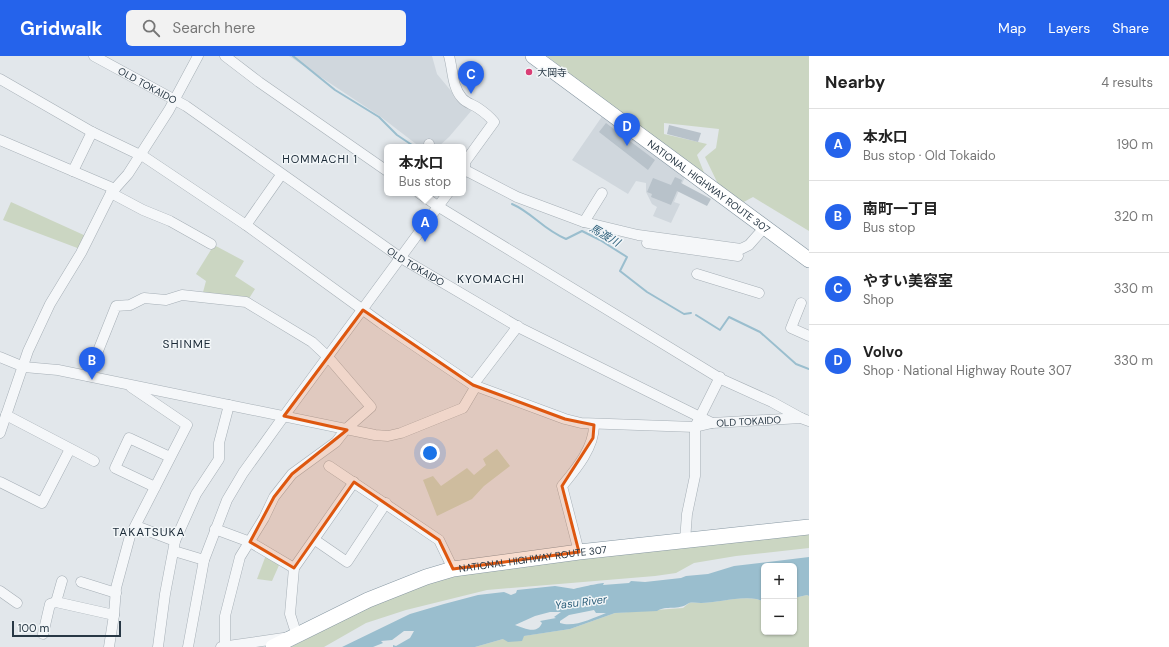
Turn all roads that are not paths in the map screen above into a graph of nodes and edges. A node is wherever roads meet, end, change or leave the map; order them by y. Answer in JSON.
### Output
{"nodes":[{"id":1,"x":94,"y":56,"type":"edge"},
{"id":2,"x":198,"y":56,"type":"edge"},
{"id":3,"x":225,"y":56,"type":"edge"},
{"id":4,"x":449,"y":56,"type":"edge"},
{"id":5,"x":533,"y":56,"type":"edge"},
{"id":6,"x":0,"y":79,"type":"edge"},
{"id":7,"x":175,"y":99,"type":"junction"},
{"id":8,"x":92,"y":132,"type":"junction"},
{"id":9,"x":0,"y":140,"type":"edge"},
{"id":10,"x":140,"y":155,"type":"junction"},
{"id":11,"x":466,"y":161,"type":"edge"},
{"id":12,"x":384,"y":169,"type":"edge"},
{"id":13,"x":73,"y":171,"type":"junction"},
{"id":14,"x":466,"y":172,"type":"edge"},
{"id":15,"x":281,"y":175,"type":"junction"},
{"id":16,"x":113,"y":191,"type":"junction"},
{"id":17,"x":602,"y":193,"type":"dead end"},
{"id":18,"x":423,"y":196,"type":"edge"},
{"id":19,"x":446,"y":196,"type":"edge"},
{"id":20,"x":439,"y":207,"type":"junction"},
{"id":21,"x":584,"y":222,"type":"junction"},
{"id":22,"x":246,"y":225,"type":"junction"},
{"id":23,"x":764,"y":228,"type":"junction"},
{"id":24,"x":638,"y":235,"type":"junction"},
{"id":25,"x":212,"y":244,"type":"dead end"},
{"id":26,"x":738,"y":256,"type":"dead end"},
{"id":27,"x":401,"y":258,"type":"junction"},
{"id":28,"x":809,"y":260,"type":"edge"},
{"id":29,"x":697,"y":274,"type":"dead end"},
{"id":30,"x":759,"y":293,"type":"dead end"},
{"id":31,"x":802,"y":303,"type":"edge"},
{"id":32,"x":363,"y":310,"type":"junction"},
{"id":33,"x":518,"y":326,"type":"junction"},
{"id":34,"x":809,"y":336,"type":"edge"},
{"id":35,"x":0,"y":357,"type":"edge"},
{"id":36,"x":328,"y":357,"type":"junction"},
{"id":37,"x":24,"y":367,"type":"junction"},
{"id":38,"x":88,"y":376,"type":"junction"},
{"id":39,"x":720,"y":378,"type":"junction"},
{"id":40,"x":126,"y":384,"type":"junction"},
{"id":41,"x":475,"y":385,"type":"junction"},
{"id":42,"x":229,"y":405,"type":"junction"},
{"id":43,"x":6,"y":415,"type":"junction"},
{"id":44,"x":284,"y":416,"type":"junction"},
{"id":45,"x":805,"y":420,"type":"edge"},
{"id":46,"x":697,"y":422,"type":"junction"},
{"id":47,"x":594,"y":425,"type":"junction"},
{"id":48,"x":346,"y":429,"type":"junction"},
{"id":49,"x":0,"y":433,"type":"edge"},
{"id":50,"x":70,"y":449,"type":"junction"},
{"id":51,"x":170,"y":457,"type":"junction"},
{"id":52,"x":94,"y":462,"type":"dead end"},
{"id":53,"x":329,"y":466,"type":"dead end"},
{"id":54,"x":0,"y":482,"type":"edge"},
{"id":55,"x":354,"y":482,"type":"junction"},
{"id":56,"x":155,"y":488,"type":"junction"},
{"id":57,"x":386,"y":503,"type":"junction"},
{"id":58,"x":136,"y":526,"type":"junction"},
{"id":59,"x":809,"y":527,"type":"edge"},
{"id":60,"x":215,"y":529,"type":"junction"},
{"id":61,"x":315,"y":540,"type":"junction"},
{"id":62,"x":685,"y":540,"type":"junction"},
{"id":63,"x":250,"y":542,"type":"junction"},
{"id":64,"x":174,"y":546,"type":"junction"},
{"id":65,"x":579,"y":552,"type":"junction"},
{"id":66,"x":204,"y":560,"type":"junction"},
{"id":67,"x":294,"y":568,"type":"junction"},
{"id":68,"x":453,"y":569,"type":"junction"},
{"id":69,"x":62,"y":581,"type":"dead end"},
{"id":70,"x":81,"y":582,"type":"dead end"},
{"id":71,"x":0,"y":591,"type":"edge"},
{"id":72,"x":116,"y":593,"type":"junction"},
{"id":73,"x":16,"y":602,"type":"dead end"},
{"id":74,"x":56,"y":602,"type":"junction"},
{"id":75,"x":114,"y":614,"type":"junction"},
{"id":76,"x":43,"y":634,"type":"dead end"},
{"id":77,"x":298,"y":636,"type":"junction"},
{"id":78,"x":109,"y":647,"type":"edge"},
{"id":79,"x":158,"y":647,"type":"edge"},
{"id":80,"x":188,"y":647,"type":"edge"},
{"id":81,"x":223,"y":647,"type":"edge"},
{"id":82,"x":273,"y":647,"type":"edge"}],
"edges":[{"from":1,"to":7,"type":"street","name":"OLD TOKAIDO"},
{"from":2,"to":7,"type":"street"},
{"from":3,"to":12,"type":"street"},
{"from":4,"to":11,"type":"street"},
{"from":5,"to":23,"type":"highway","name":"NATIONAL HIGHWAY ROUTE 307"},
{"from":6,"to":8,"type":"street","name":"OLD TOKAIDO"},
{"from":7,"to":10,"type":"street"},
{"from":7,"to":15,"type":"street","name":"OLD TOKAIDO"},
{"from":8,"to":10,"type":"street","name":"OLD TOKAIDO"},
{"from":8,"to":13,"type":"street"},
{"from":9,"to":13,"type":"street"},
{"from":10,"to":16,"type":"street"},
{"from":10,"to":22,"type":"street","name":"OLD TOKAIDO"},
{"from":13,"to":16,"type":"street"},
{"from":14,"to":21,"type":"street"},
{"from":15,"to":22,"type":"street"},
{"from":15,"to":27,"type":"street","name":"OLD TOKAIDO"},
{"from":16,"to":25,"type":"street"},
{"from":16,"to":37,"type":"street"},
{"from":17,"to":21,"type":"street"},
{"from":18,"to":20,"type":"street"},
{"from":19,"to":20,"type":"street"},
{"from":20,"to":27,"type":"street"},
{"from":20,"to":39,"type":"street"},
{"from":21,"to":24,"type":"street"},
{"from":22,"to":32,"type":"street","name":"OLD TOKAIDO"},
{"from":23,"to":24,"type":"street"},
{"from":23,"to":28,"type":"highway","name":"NATIONAL HIGHWAY ROUTE 307"},
{"from":24,"to":26,"type":"street"},
{"from":27,"to":32,"type":"street"},
{"from":27,"to":33,"type":"street","name":"OLD TOKAIDO"},
{"from":29,"to":30,"type":"street"},
{"from":31,"to":34,"type":"street"},
{"from":32,"to":36,"type":"street"},
{"from":32,"to":41,"type":"street","name":"OLD TOKAIDO"},
{"from":33,"to":41,"type":"street"},
{"from":33,"to":46,"type":"street","name":"OLD TOKAIDO"},
{"from":35,"to":37,"type":"street"},
{"from":36,"to":38,"type":"street"},
{"from":36,"to":44,"type":"street"},
{"from":36,"to":48,"type":"street"},
{"from":37,"to":38,"type":"street"},
{"from":37,"to":43,"type":"street"},
{"from":38,"to":40,"type":"street"},
{"from":39,"to":45,"type":"street"},
{"from":39,"to":46,"type":"street"},
{"from":40,"to":42,"type":"street"},
{"from":40,"to":51,"type":"street"},
{"from":41,"to":47,"type":"street","name":"OLD TOKAIDO"},
{"from":41,"to":48,"type":"street"},
{"from":42,"to":44,"type":"street"},
{"from":42,"to":64,"type":"street"},
{"from":43,"to":49,"type":"street"},
{"from":43,"to":50,"type":"street"},
{"from":44,"to":48,"type":"street"},
{"from":44,"to":60,"type":"street"},
{"from":45,"to":46,"type":"street","name":"OLD TOKAIDO"},
{"from":46,"to":47,"type":"street","name":"OLD TOKAIDO"},
{"from":46,"to":62,"type":"street"},
{"from":47,"to":65,"type":"street"},
{"from":48,"to":63,"type":"street"},
{"from":50,"to":52,"type":"street"},
{"from":50,"to":54,"type":"street"},
{"from":51,"to":56,"type":"street"},
{"from":51,"to":56,"type":"street"},
{"from":53,"to":55,"type":"street"},
{"from":55,"to":57,"type":"street"},
{"from":55,"to":61,"type":"street"},
{"from":56,"to":58,"type":"street"},
{"from":57,"to":61,"type":"street"},
{"from":57,"to":68,"type":"street"},
{"from":58,"to":64,"type":"street"},
{"from":58,"to":72,"type":"street"},
{"from":59,"to":62,"type":"highway","name":"NATIONAL HIGHWAY ROUTE 307"},
{"from":60,"to":63,"type":"street"},
{"from":60,"to":66,"type":"street"},
{"from":61,"to":67,"type":"street"},
{"from":62,"to":65,"type":"highway","name":"NATIONAL HIGHWAY ROUTE 307"},
{"from":63,"to":67,"type":"street"},
{"from":63,"to":81,"type":"street"},
{"from":64,"to":66,"type":"street"},
{"from":64,"to":79,"type":"street"},
{"from":65,"to":68,"type":"highway","name":"NATIONAL HIGHWAY ROUTE 307"},
{"from":66,"to":80,"type":"street"},
{"from":67,"to":77,"type":"street"},
{"from":68,"to":77,"type":"highway","name":"NATIONAL HIGHWAY ROUTE 307"},
{"from":69,"to":74,"type":"street"},
{"from":70,"to":72,"type":"street"},
{"from":71,"to":73,"type":"street"},
{"from":72,"to":75,"type":"street"},
{"from":74,"to":75,"type":"street"},
{"from":74,"to":76,"type":"street"},
{"from":75,"to":78,"type":"street"},
{"from":77,"to":81,"type":"street"},
{"from":77,"to":82,"type":"highway","name":"NATIONAL HIGHWAY ROUTE 307"}]}
